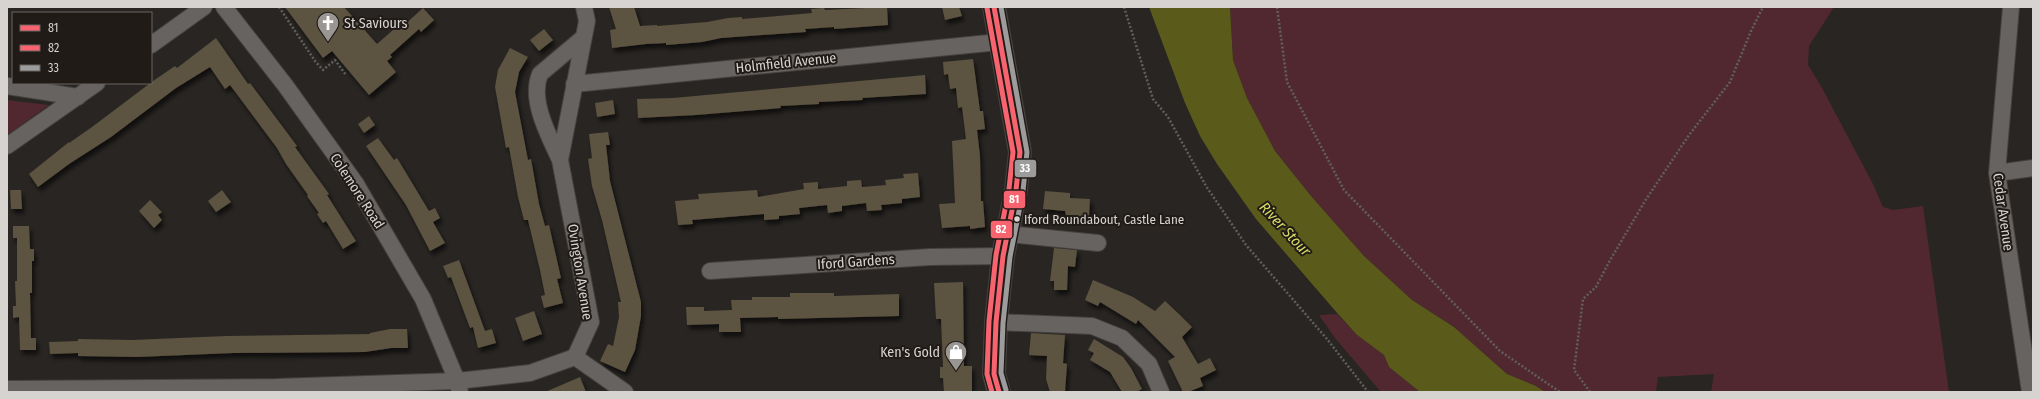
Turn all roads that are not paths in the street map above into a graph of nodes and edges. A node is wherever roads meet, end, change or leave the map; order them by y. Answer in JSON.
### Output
{"nodes":[{"id":1,"x":204,"y":7,"type":"edge"},
{"id":2,"x":224,"y":7,"type":"edge"},
{"id":3,"x":584,"y":7,"type":"edge"},
{"id":4,"x":994,"y":7,"type":"edge"},
{"id":5,"x":2011,"y":7,"type":"edge"},
{"id":6,"x":584,"y":37,"type":"junction"},
{"id":7,"x":1000,"y":42,"type":"junction"},
{"id":8,"x":152,"y":44,"type":"edge"},
{"id":9,"x":96,"y":84,"type":"edge"},
{"id":10,"x":574,"y":84,"type":"junction"},
{"id":11,"x":7,"y":86,"type":"edge"},
{"id":12,"x":78,"y":97,"type":"junction"},
{"id":13,"x":7,"y":146,"type":"edge"},
{"id":14,"x":560,"y":160,"type":"junction"},
{"id":15,"x":2033,"y":168,"type":"edge"},
{"id":16,"x":1996,"y":173,"type":"junction"},
{"id":17,"x":1008,"y":234,"type":"junction"},
{"id":18,"x":1098,"y":243,"type":"dead end"},
{"id":19,"x":1003,"y":256,"type":"junction"},
{"id":20,"x":710,"y":271,"type":"dead end"},
{"id":21,"x":996,"y":322,"type":"junction"},
{"id":22,"x":575,"y":357,"type":"junction"},
{"id":23,"x":459,"y":386,"type":"edge"},
{"id":24,"x":7,"y":389,"type":"edge"},
{"id":25,"x":625,"y":392,"type":"edge"},
{"id":26,"x":998,"y":392,"type":"edge"},
{"id":27,"x":1161,"y":392,"type":"edge"},
{"id":28,"x":2030,"y":392,"type":"edge"}],
"edges":[{"from":1,"to":8,"type":"street"},
{"from":2,"to":23,"type":"street","name":"Colemore Road"},
{"from":3,"to":6,"type":"street","name":"Ovington Avenue"},
{"from":4,"to":7,"type":"main road"},
{"from":5,"to":16,"type":"street","name":"Cedar Avenue"},
{"from":6,"to":10,"type":"street","name":"Ovington Avenue"},
{"from":6,"to":14,"type":"street","name":"Ovington Avenue"},
{"from":7,"to":10,"type":"street","name":"Holmfield Avenue"},
{"from":7,"to":17,"type":"main road"},
{"from":9,"to":12,"type":"street"},
{"from":10,"to":14,"type":"street","name":"Ovington Avenue"},
{"from":11,"to":12,"type":"street"},
{"from":12,"to":13,"type":"street"},
{"from":14,"to":22,"type":"street","name":"Ovington Avenue"},
{"from":15,"to":16,"type":"street"},
{"from":16,"to":28,"type":"street","name":"Cedar Avenue"},
{"from":17,"to":18,"type":"street"},
{"from":17,"to":19,"type":"main road"},
{"from":19,"to":20,"type":"street","name":"Iford Gardens"},
{"from":19,"to":21,"type":"main road"},
{"from":21,"to":26,"type":"main road"},
{"from":21,"to":27,"type":"street"},
{"from":22,"to":23,"type":"street"},
{"from":22,"to":25,"type":"street"},
{"from":23,"to":24,"type":"street"}]}
